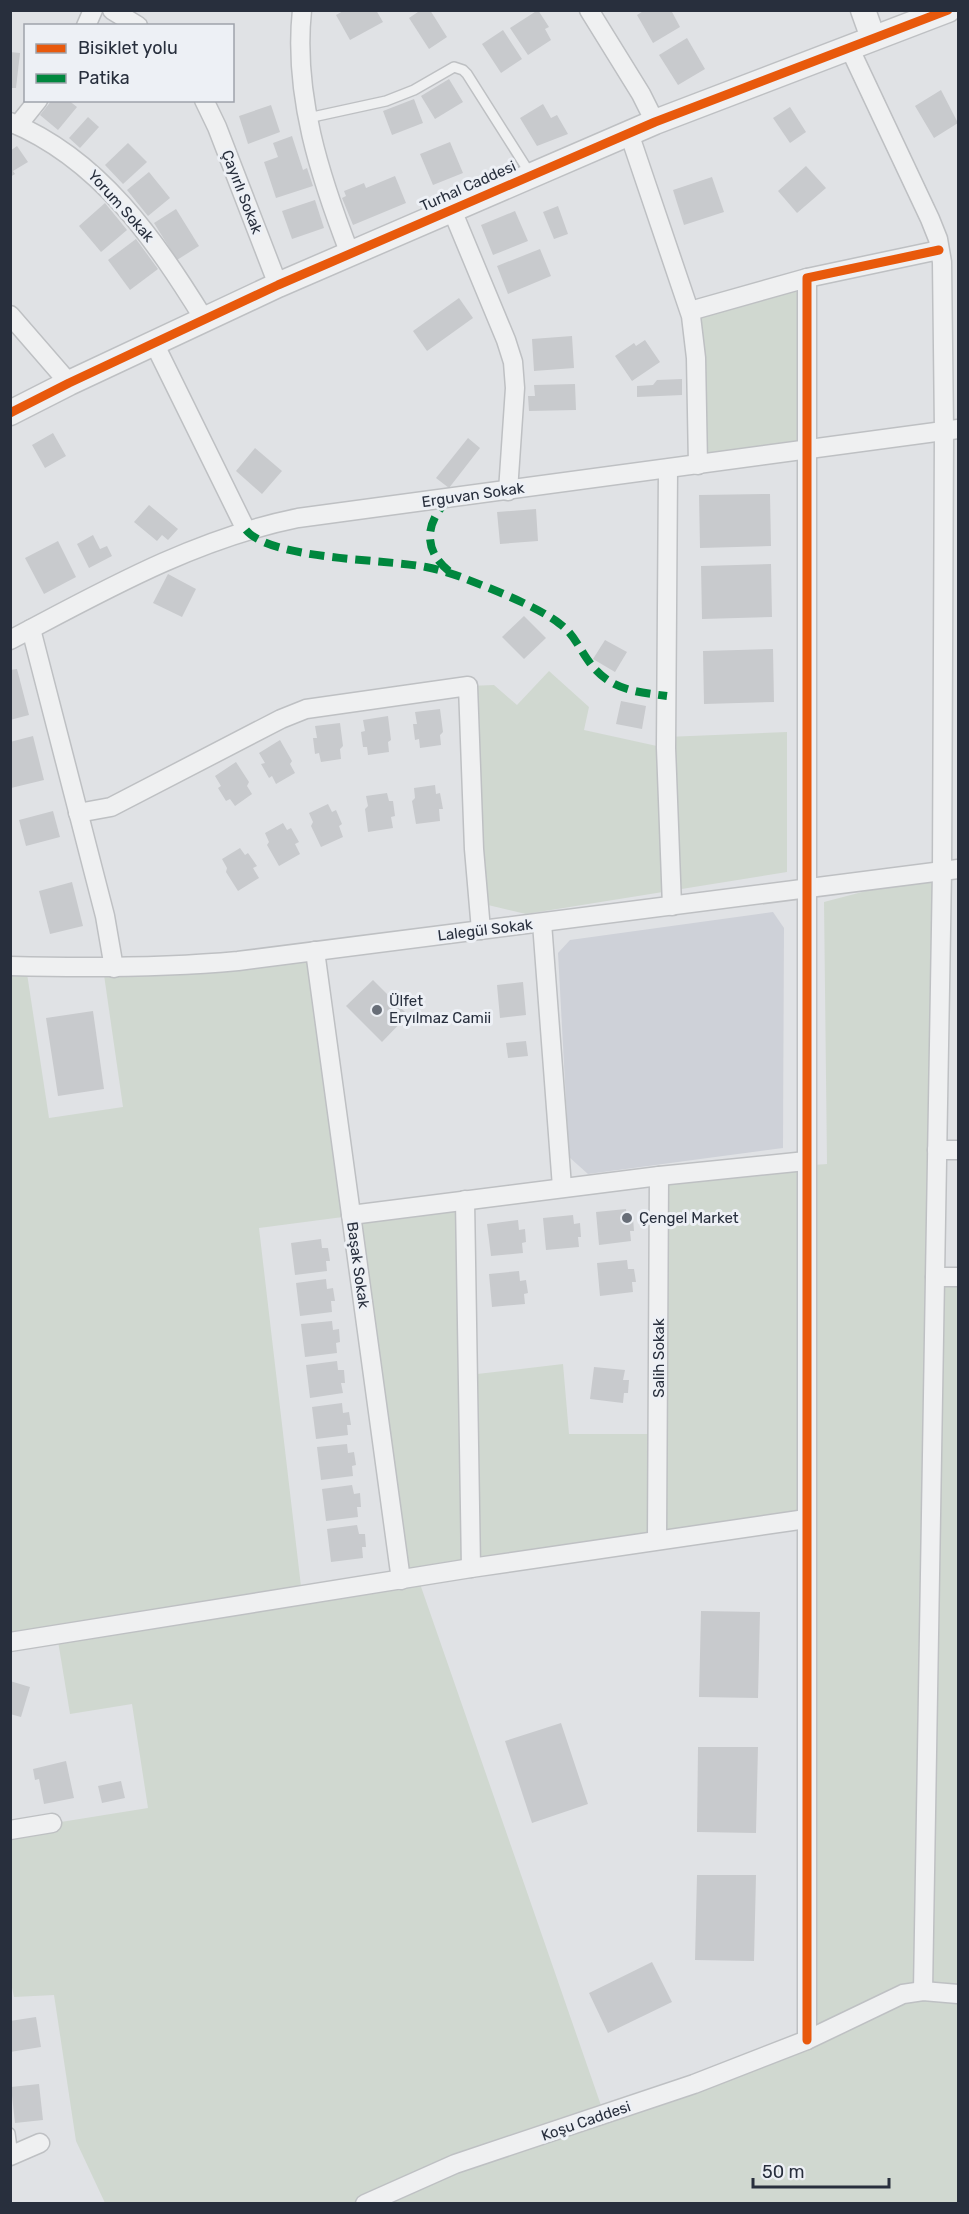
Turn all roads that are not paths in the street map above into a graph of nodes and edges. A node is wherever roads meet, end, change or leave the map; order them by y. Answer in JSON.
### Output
{"nodes":[{"id":1,"x":93,"y":10,"type":"edge"},
{"id":2,"x":112,"y":10,"type":"edge"},
{"id":3,"x":302,"y":10,"type":"edge"},
{"id":4,"x":589,"y":10,"type":"edge"},
{"id":5,"x":863,"y":10,"type":"edge"},
{"id":6,"x":948,"y":10,"type":"edge"},
{"id":7,"x":87,"y":24,"type":"edge"},
{"id":8,"x":135,"y":24,"type":"edge"},
{"id":9,"x":873,"y":38,"type":"junction"},
{"id":10,"x":849,"y":47,"type":"junction"},
{"id":11,"x":36,"y":102,"type":"edge"},
{"id":12,"x":205,"y":102,"type":"edge"},
{"id":13,"x":308,"y":118,"type":"junction"},
{"id":14,"x":655,"y":122,"type":"junction"},
{"id":15,"x":14,"y":123,"type":"edge"},
{"id":16,"x":629,"y":133,"type":"junction"},
{"id":17,"x":531,"y":175,"type":"junction"},
{"id":18,"x":452,"y":210,"type":"junction"},
{"id":19,"x":939,"y":250,"type":"junction"},
{"id":20,"x":350,"y":254,"type":"junction"},
{"id":21,"x":807,"y":278,"type":"junction"},
{"id":22,"x":278,"y":285,"type":"junction"},
{"id":23,"x":690,"y":311,"type":"junction"},
{"id":24,"x":10,"y":315,"type":"edge"},
{"id":25,"x":204,"y":319,"type":"junction"},
{"id":26,"x":154,"y":343,"type":"junction"},
{"id":27,"x":69,"y":383,"type":"junction"},
{"id":28,"x":10,"y":413,"type":"edge"},
{"id":29,"x":951,"y":430,"type":"edge"},
{"id":30,"x":807,"y":450,"type":"junction"},
{"id":31,"x":698,"y":465,"type":"junction"},
{"id":32,"x":668,"y":470,"type":"junction"},
{"id":33,"x":508,"y":491,"type":"junction"},
{"id":34,"x":246,"y":530,"type":"junction"},
{"id":35,"x":31,"y":629,"type":"junction"},
{"id":36,"x":10,"y":640,"type":"edge"},
{"id":37,"x":78,"y":813,"type":"junction"},
{"id":38,"x":950,"y":870,"type":"edge"},
{"id":39,"x":806,"y":889,"type":"junction"},
{"id":40,"x":672,"y":906,"type":"junction"},
{"id":41,"x":542,"y":923,"type":"junction"},
{"id":42,"x":481,"y":930,"type":"junction"},
{"id":43,"x":315,"y":951,"type":"junction"},
{"id":44,"x":10,"y":966,"type":"edge"},
{"id":45,"x":114,"y":968,"type":"junction"},
{"id":46,"x":937,"y":1150,"type":"junction"},
{"id":47,"x":958,"y":1150,"type":"edge"},
{"id":48,"x":806,"y":1161,"type":"junction"},
{"id":49,"x":659,"y":1176,"type":"junction"},
{"id":50,"x":562,"y":1188,"type":"junction"},
{"id":51,"x":465,"y":1200,"type":"junction"},
{"id":52,"x":351,"y":1215,"type":"junction"},
{"id":53,"x":935,"y":1277,"type":"junction"},
{"id":54,"x":958,"y":1277,"type":"edge"},
{"id":55,"x":806,"y":1519,"type":"junction"},
{"id":56,"x":657,"y":1540,"type":"junction"},
{"id":57,"x":471,"y":1568,"type":"junction"},
{"id":58,"x":401,"y":1580,"type":"junction"},
{"id":59,"x":10,"y":1642,"type":"edge"},
{"id":60,"x":52,"y":1824,"type":"dead end"},
{"id":61,"x":10,"y":1830,"type":"edge"},
{"id":62,"x":923,"y":1991,"type":"junction"},
{"id":63,"x":958,"y":1994,"type":"edge"},
{"id":64,"x":807,"y":2040,"type":"junction"},
{"id":65,"x":10,"y":2133,"type":"edge"},
{"id":66,"x":40,"y":2143,"type":"dead end"},
{"id":67,"x":12,"y":2156,"type":"edge"},
{"id":68,"x":365,"y":2204,"type":"edge"}],
"edges":[{"from":1,"to":7,"type":"street"},
{"from":2,"to":8,"type":"street"},
{"from":3,"to":13,"type":"street"},
{"from":4,"to":14,"type":"street"},
{"from":5,"to":9,"type":"street"},
{"from":6,"to":9,"type":"street","name":"Turhal Caddesi"},
{"from":9,"to":10,"type":"street","name":"Turhal Caddesi"},
{"from":10,"to":14,"type":"street","name":"Turhal Caddesi"},
{"from":10,"to":19,"type":"street"},
{"from":11,"to":15,"type":"street"},
{"from":12,"to":22,"type":"street","name":"Çayırlı Sokak"},
{"from":13,"to":17,"type":"lane"},
{"from":13,"to":20,"type":"street"},
{"from":14,"to":16,"type":"street","name":"Turhal Caddesi"},
{"from":15,"to":25,"type":"street","name":"Yorum Sokak"},
{"from":16,"to":17,"type":"street","name":"Turhal Caddesi"},
{"from":16,"to":23,"type":"street"},
{"from":17,"to":18,"type":"street","name":"Turhal Caddesi"},
{"from":18,"to":20,"type":"street","name":"Turhal Caddesi"},
{"from":18,"to":33,"type":"street"},
{"from":19,"to":21,"type":"street"},
{"from":19,"to":29,"type":"street"},
{"from":20,"to":22,"type":"street","name":"Turhal Caddesi"},
{"from":21,"to":23,"type":"street"},
{"from":21,"to":30,"type":"street"},
{"from":22,"to":25,"type":"street","name":"Turhal Caddesi"},
{"from":23,"to":31,"type":"street"},
{"from":24,"to":27,"type":"street"},
{"from":25,"to":26,"type":"street","name":"Turhal Caddesi"},
{"from":26,"to":27,"type":"street","name":"Turhal Caddesi"},
{"from":26,"to":34,"type":"street"},
{"from":27,"to":28,"type":"street","name":"Turhal Caddesi"},
{"from":29,"to":30,"type":"street","name":"Erguvan Sokak"},
{"from":29,"to":38,"type":"street"},
{"from":30,"to":31,"type":"street","name":"Erguvan Sokak"},
{"from":30,"to":39,"type":"street"},
{"from":31,"to":32,"type":"street","name":"Erguvan Sokak"},
{"from":32,"to":33,"type":"street","name":"Erguvan Sokak"},
{"from":32,"to":40,"type":"street"},
{"from":33,"to":34,"type":"street","name":"Erguvan Sokak"},
{"from":34,"to":35,"type":"street","name":"Erguvan Sokak"},
{"from":35,"to":36,"type":"street","name":"Erguvan Sokak"},
{"from":35,"to":37,"type":"street"},
{"from":37,"to":42,"type":"street"},
{"from":37,"to":45,"type":"street"},
{"from":38,"to":39,"type":"street","name":"Lalegül Sokak"},
{"from":38,"to":46,"type":"street"},
{"from":39,"to":40,"type":"street","name":"Lalegül Sokak"},
{"from":39,"to":48,"type":"street"},
{"from":40,"to":41,"type":"street","name":"Lalegül Sokak"},
{"from":41,"to":42,"type":"street","name":"Lalegül Sokak"},
{"from":41,"to":50,"type":"street"},
{"from":42,"to":43,"type":"street","name":"Lalegül Sokak"},
{"from":43,"to":45,"type":"street","name":"Lalegül Sokak"},
{"from":43,"to":52,"type":"street","name":"Başak Sokak"},
{"from":44,"to":45,"type":"street","name":"Lalegül Sokak"},
{"from":46,"to":47,"type":"street"},
{"from":46,"to":53,"type":"street"},
{"from":48,"to":49,"type":"street"},
{"from":48,"to":55,"type":"street"},
{"from":49,"to":50,"type":"street"},
{"from":49,"to":56,"type":"street","name":"Salih Sokak"},
{"from":50,"to":51,"type":"street"},
{"from":51,"to":52,"type":"street"},
{"from":51,"to":57,"type":"street"},
{"from":52,"to":58,"type":"street","name":"Başak Sokak"},
{"from":53,"to":54,"type":"street"},
{"from":53,"to":62,"type":"street"},
{"from":55,"to":56,"type":"street"},
{"from":55,"to":64,"type":"street"},
{"from":56,"to":57,"type":"street"},
{"from":57,"to":58,"type":"street"},
{"from":58,"to":59,"type":"street"},
{"from":60,"to":61,"type":"street"},
{"from":62,"to":63,"type":"street","name":"Koşu Caddesi"},
{"from":62,"to":64,"type":"street","name":"Koşu Caddesi"},
{"from":64,"to":68,"type":"street","name":"Koşu Caddesi"},
{"from":65,"to":67,"type":"lane"},
{"from":66,"to":67,"type":"street"}]}
